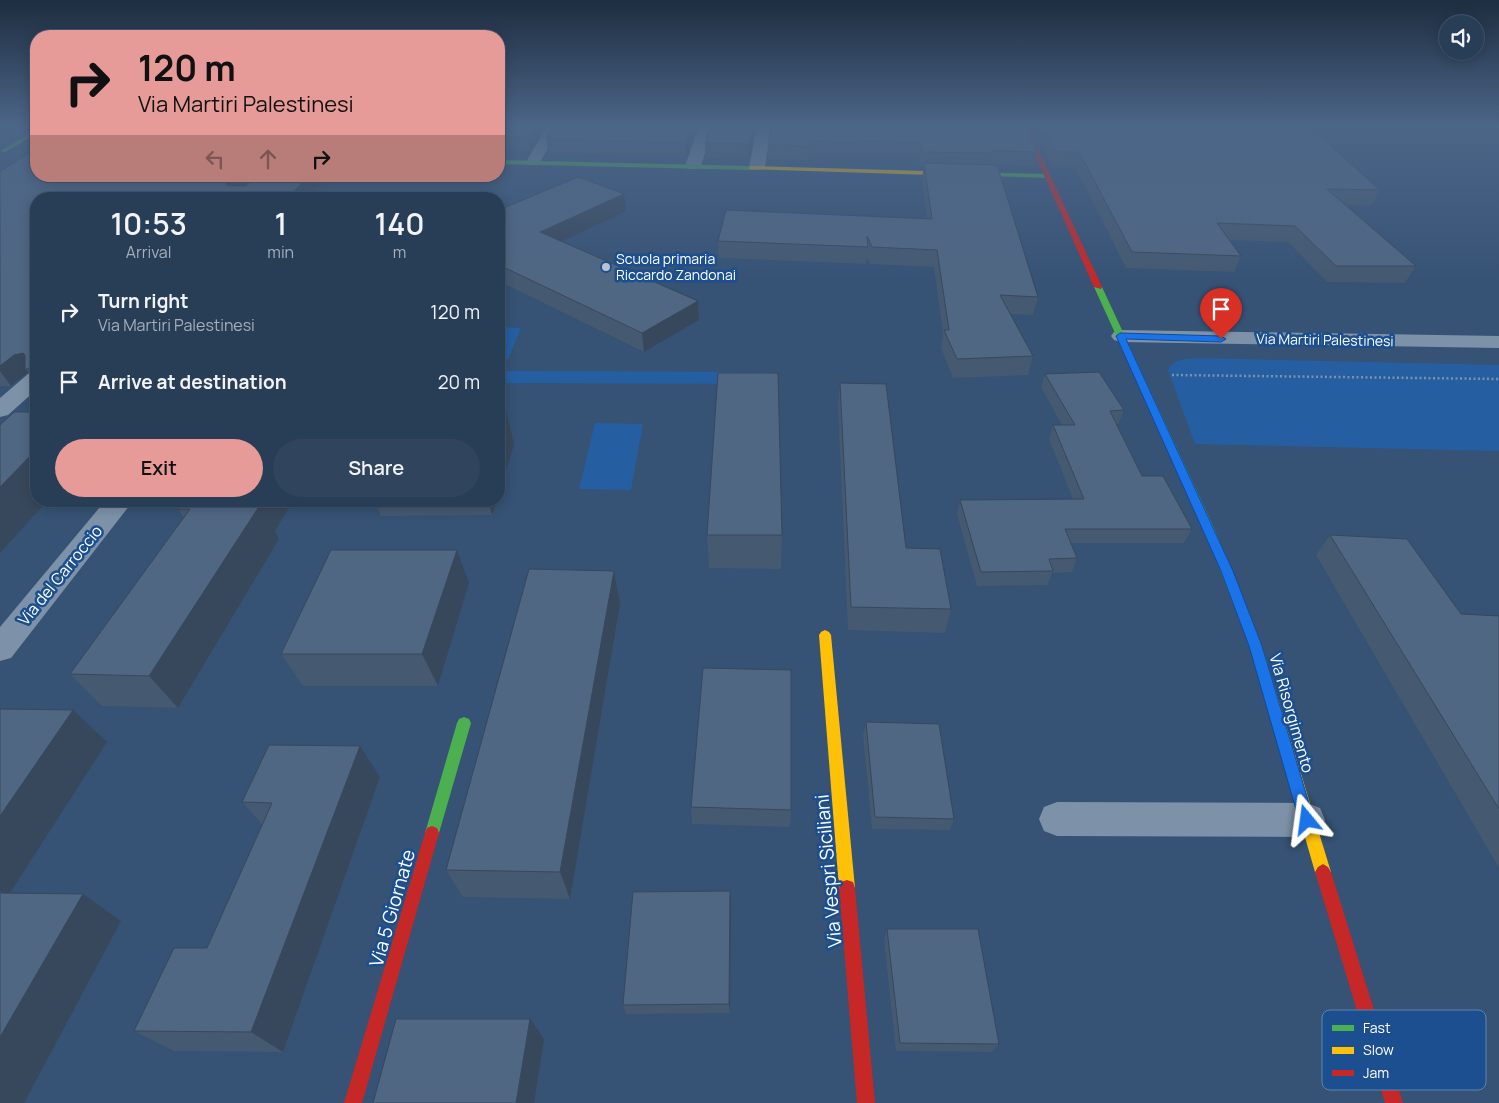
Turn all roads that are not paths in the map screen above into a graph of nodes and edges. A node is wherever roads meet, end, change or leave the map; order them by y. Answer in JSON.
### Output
{"nodes":[{"id":1,"x":1049,"y":178,"type":"edge"},
{"id":2,"x":1120,"y":336,"type":"junction"},
{"id":3,"x":1499,"y":342,"type":"edge"},
{"id":4,"x":30,"y":384,"type":"edge"},
{"id":5,"x":0,"y":411,"type":"edge"},
{"id":6,"x":27,"y":413,"type":"edge"},
{"id":7,"x":115,"y":507,"type":"edge"},
{"id":8,"x":825,"y":635,"type":"dead end"},
{"id":9,"x":0,"y":649,"type":"edge"},
{"id":10,"x":464,"y":723,"type":"dead end"},
{"id":11,"x":1057,"y":819,"type":"dead end"},
{"id":12,"x":1307,"y":820,"type":"junction"},
{"id":13,"x":1365,"y":1010,"type":"edge"},
{"id":14,"x":1390,"y":1090,"type":"edge"},
{"id":15,"x":353,"y":1103,"type":"edge"},
{"id":16,"x":866,"y":1103,"type":"edge"},
{"id":17,"x":1394,"y":1103,"type":"edge"}],
"edges":[{"from":1,"to":2,"type":"street","name":"Via Risorgimento"},
{"from":2,"to":3,"type":"street","name":"Via Martiri Palestinesi"},
{"from":2,"to":12,"type":"street","name":"Via Risorgimento"},
{"from":4,"to":5,"type":"street"},
{"from":5,"to":6,"type":"street"},
{"from":7,"to":9,"type":"street","name":"Via del Carroccio"},
{"from":8,"to":16,"type":"street","name":"Via Vespri Siciliani"},
{"from":10,"to":15,"type":"street","name":"Via 5 Giornate"},
{"from":11,"to":12,"type":"street"},
{"from":12,"to":13,"type":"street","name":"Via Risorgimento"},
{"from":14,"to":17,"type":"street","name":"Via Risorgimento"}]}
